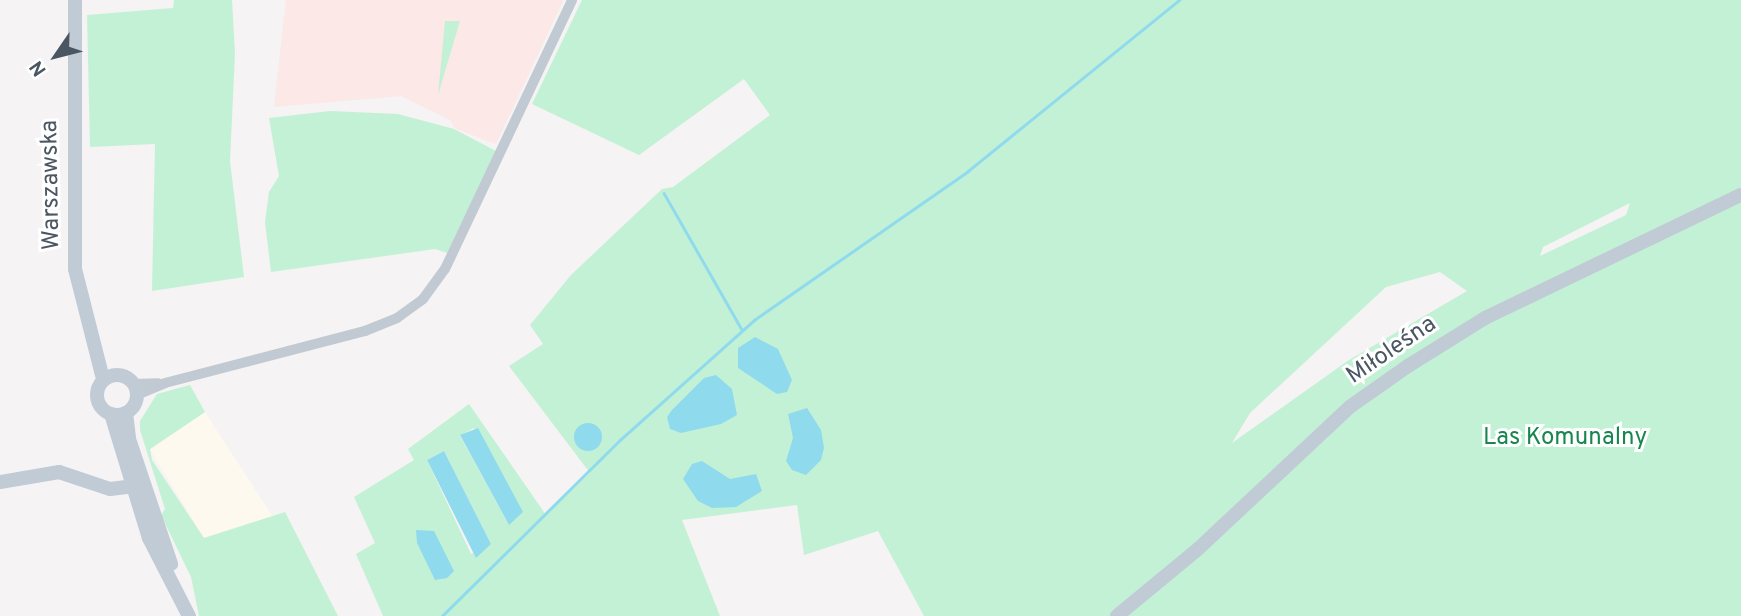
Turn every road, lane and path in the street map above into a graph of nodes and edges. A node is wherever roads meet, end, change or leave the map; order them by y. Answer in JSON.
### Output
{"nodes":[{"id":1,"x":75,"y":0,"type":"edge"},
{"id":2,"x":572,"y":0,"type":"edge"},
{"id":3,"x":1741,"y":195,"type":"edge"},
{"id":4,"x":110,"y":377,"type":"junction"},
{"id":5,"x":136,"y":390,"type":"junction"},
{"id":6,"x":126,"y":413,"type":"junction"},
{"id":7,"x":111,"y":414,"type":"junction"},
{"id":8,"x":0,"y":482,"type":"edge"},
{"id":9,"x":138,"y":486,"type":"junction"},
{"id":10,"x":189,"y":616,"type":"edge"},
{"id":11,"x":1117,"y":616,"type":"edge"}],
"edges":[{"from":1,"to":4,"type":"street","name":"Warszawska"},
{"from":2,"to":5,"type":"street"},
{"from":3,"to":11,"type":"street","name":"Miłoleśna"},
{"from":4,"to":5,"type":"street"},
{"from":4,"to":7,"type":"street","name":"Warszawska"},
{"from":5,"to":6,"type":"street"},
{"from":6,"to":7,"type":"street"},
{"from":6,"to":9,"type":"street"},
{"from":7,"to":9,"type":"street"},
{"from":8,"to":9,"type":"street"},
{"from":9,"to":10,"type":"street"}]}
